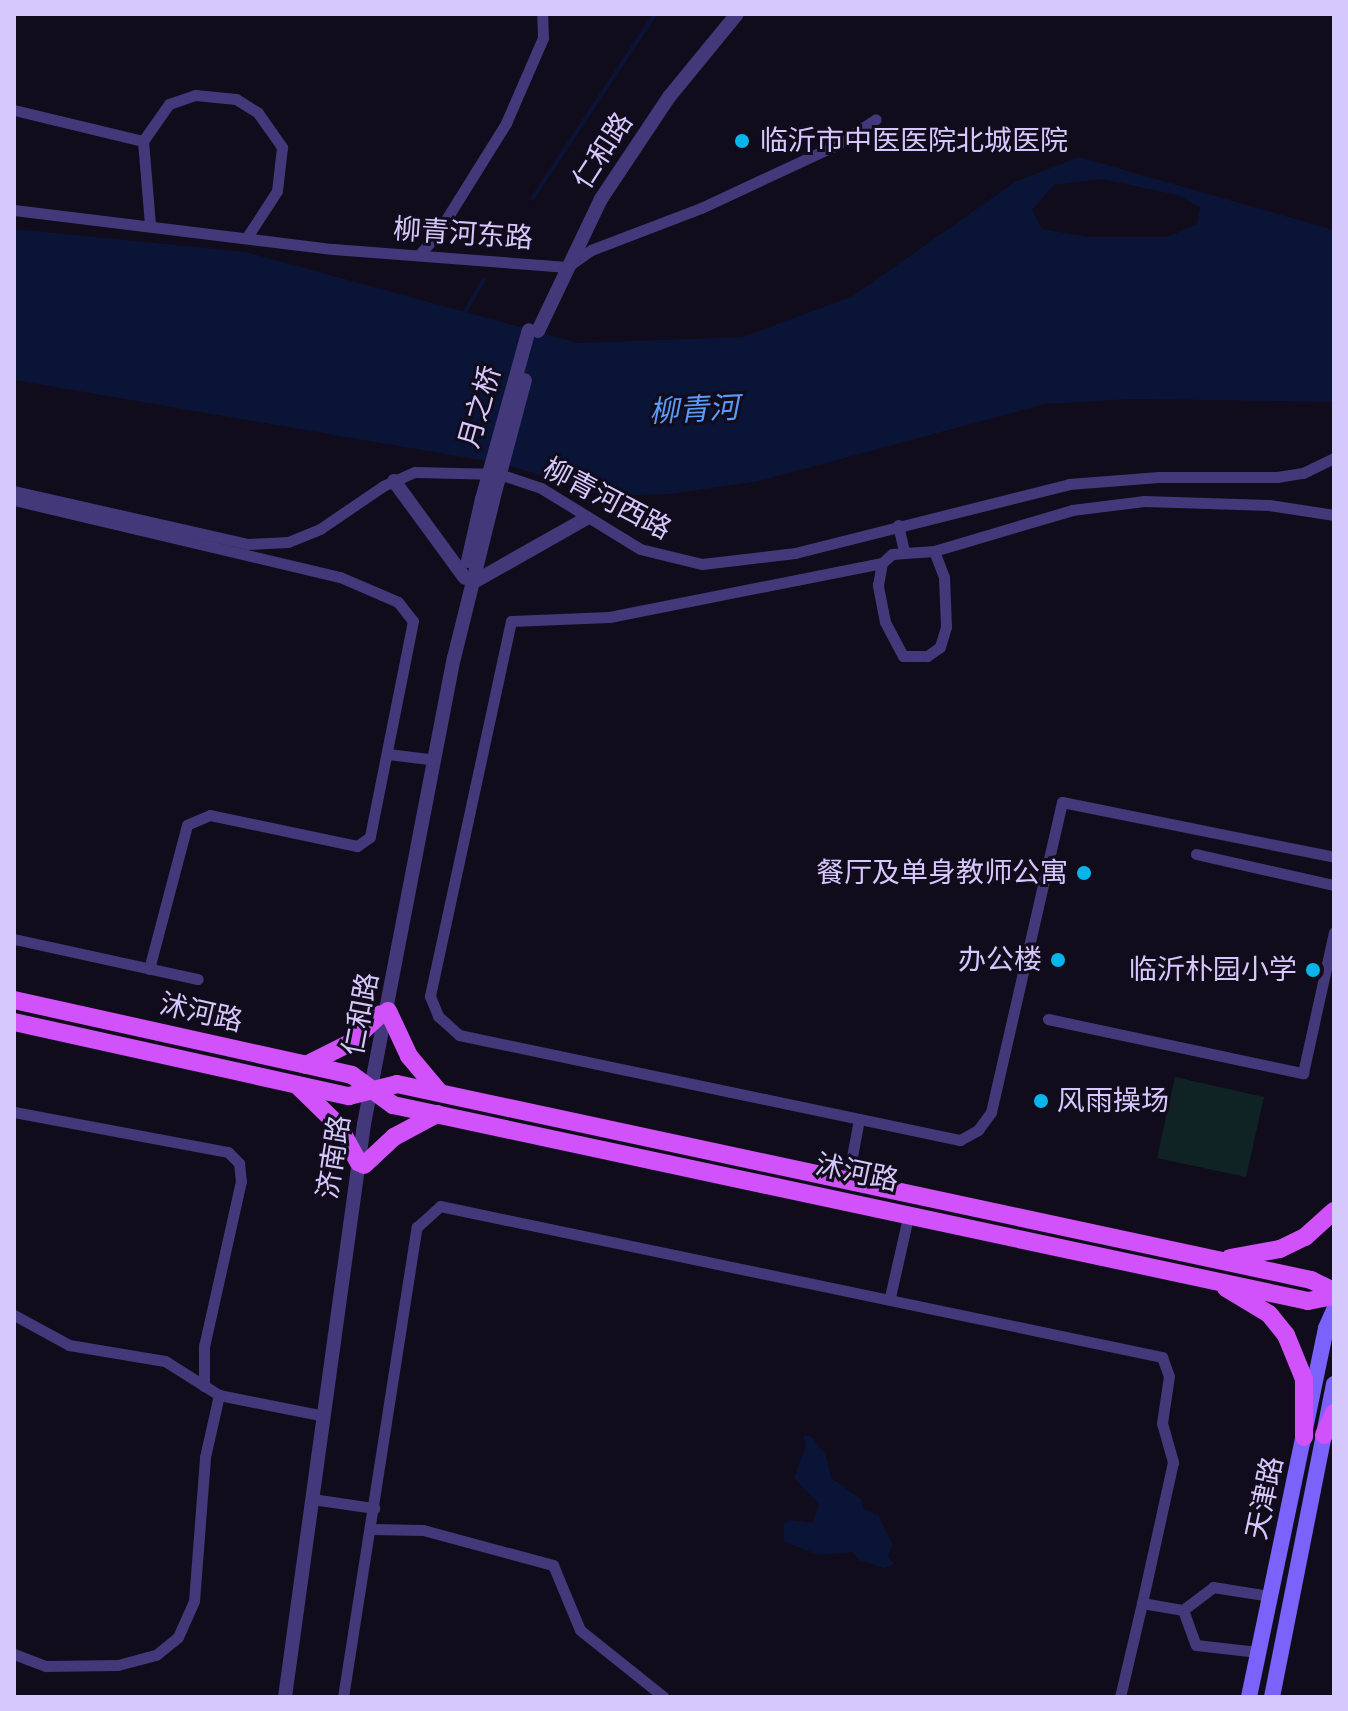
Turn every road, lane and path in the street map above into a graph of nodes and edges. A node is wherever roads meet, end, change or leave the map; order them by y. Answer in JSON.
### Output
{"nodes":[{"id":1,"x":542,"y":14,"type":"edge"},
{"id":2,"x":729,"y":14,"type":"edge"},
{"id":3,"x":737,"y":14,"type":"edge"},
{"id":4,"x":14,"y":110,"type":"edge"},
{"id":5,"x":876,"y":119,"type":"dead end"},
{"id":6,"x":143,"y":141,"type":"junction"},
{"id":7,"x":14,"y":210,"type":"edge"},
{"id":8,"x":150,"y":225,"type":"junction"},
{"id":9,"x":247,"y":237,"type":"junction"},
{"id":10,"x":419,"y":255,"type":"junction"},
{"id":11,"x":564,"y":266,"type":"junction"},
{"id":12,"x":533,"y":331,"type":"joint"},
{"id":13,"x":1334,"y":458,"type":"edge"},
{"id":14,"x":394,"y":481,"type":"junction"},
{"id":15,"x":14,"y":491,"type":"edge"},
{"id":16,"x":488,"y":499,"type":"joint"},
{"id":17,"x":14,"y":500,"type":"edge"},
{"id":18,"x":1334,"y":515,"type":"edge"},
{"id":19,"x":587,"y":518,"type":"junction"},
{"id":20,"x":898,"y":525,"type":"junction"},
{"id":21,"x":934,"y":551,"type":"junction"},
{"id":22,"x":904,"y":552,"type":"junction"},
{"id":23,"x":882,"y":563,"type":"junction"},
{"id":24,"x":468,"y":581,"type":"junction"},
{"id":25,"x":388,"y":754,"type":"junction"},
{"id":26,"x":429,"y":759,"type":"junction"},
{"id":27,"x":1196,"y":854,"type":"dead end"},
{"id":28,"x":1334,"y":857,"type":"edge"},
{"id":29,"x":1334,"y":885,"type":"edge"},
{"id":30,"x":1334,"y":932,"type":"edge"},
{"id":31,"x":14,"y":939,"type":"edge"},
{"id":32,"x":149,"y":969,"type":"junction"},
{"id":33,"x":1330,"y":974,"type":"edge"},
{"id":34,"x":198,"y":979,"type":"dead end"},
{"id":35,"x":14,"y":1000,"type":"edge"},
{"id":36,"x":385,"y":1013,"type":"junction"},
{"id":37,"x":1048,"y":1019,"type":"dead end"},
{"id":38,"x":14,"y":1022,"type":"edge"},
{"id":39,"x":306,"y":1065,"type":"junction"},
{"id":40,"x":297,"y":1085,"type":"junction"},
{"id":41,"x":372,"y":1090,"type":"junction"},
{"id":42,"x":440,"y":1093,"type":"junction"},
{"id":43,"x":14,"y":1112,"type":"edge"},
{"id":44,"x":437,"y":1114,"type":"junction"},
{"id":45,"x":859,"y":1119,"type":"junction"},
{"id":46,"x":361,"y":1164,"type":"junction"},
{"id":47,"x":848,"y":1178,"type":"junction"},
{"id":48,"x":1334,"y":1211,"type":"edge"},
{"id":49,"x":909,"y":1213,"type":"junction"},
{"id":50,"x":1220,"y":1260,"type":"junction"},
{"id":51,"x":1214,"y":1280,"type":"junction"},
{"id":52,"x":1334,"y":1294,"type":"edge"},
{"id":53,"x":890,"y":1297,"type":"junction"},
{"id":54,"x":1334,"y":1310,"type":"edge"},
{"id":55,"x":14,"y":1315,"type":"edge"},
{"id":56,"x":1334,"y":1384,"type":"edge"},
{"id":57,"x":204,"y":1386,"type":"junction"},
{"id":58,"x":219,"y":1395,"type":"junction"},
{"id":59,"x":1334,"y":1413,"type":"edge"},
{"id":60,"x":324,"y":1416,"type":"junction"},
{"id":61,"x":1324,"y":1435,"type":"junction"},
{"id":62,"x":1304,"y":1437,"type":"junction"},
{"id":63,"x":319,"y":1500,"type":"junction"},
{"id":64,"x":374,"y":1508,"type":"junction"},
{"id":65,"x":371,"y":1529,"type":"junction"},
{"id":66,"x":1270,"y":1596,"type":"junction"},
{"id":67,"x":1142,"y":1603,"type":"junction"},
{"id":68,"x":1183,"y":1610,"type":"junction"},
{"id":69,"x":1258,"y":1652,"type":"junction"},
{"id":70,"x":14,"y":1654,"type":"edge"},
{"id":71,"x":285,"y":1697,"type":"edge"},
{"id":72,"x":291,"y":1697,"type":"edge"},
{"id":73,"x":343,"y":1697,"type":"edge"},
{"id":74,"x":664,"y":1697,"type":"edge"},
{"id":75,"x":1120,"y":1697,"type":"edge"},
{"id":76,"x":1249,"y":1697,"type":"edge"},
{"id":77,"x":1272,"y":1697,"type":"edge"}],
"edges":[{"from":1,"to":10,"type":"street"},
{"from":2,"to":11,"type":"street","name":"仁和路"},
{"from":3,"to":11,"type":"street","name":"仁和路"},
{"from":4,"to":6,"type":"street"},
{"from":5,"to":11,"type":"street","name":"柳青河东路"},
{"from":6,"to":8,"type":"street"},
{"from":6,"to":9,"type":"street"},
{"from":7,"to":8,"type":"street","name":"柳青河东路"},
{"from":8,"to":9,"type":"street","name":"柳青河东路"},
{"from":9,"to":10,"type":"street","name":"柳青河东路"},
{"from":10,"to":11,"type":"street","name":"柳青河东路"},
{"from":11,"to":12,"type":"street","name":"仁和路"},
{"from":12,"to":16,"type":"street","name":"月之桥","bridge":true},
{"from":13,"to":20,"type":"street","name":"柳青河西路"},
{"from":14,"to":15,"type":"street","name":"柳青河西路"},
{"from":14,"to":19,"type":"street","name":"柳青河西路"},
{"from":14,"to":24,"type":"street"},
{"from":16,"to":24,"type":"street","name":"仁和路"},
{"from":17,"to":25,"type":"street"},
{"from":18,"to":21,"type":"street"},
{"from":19,"to":20,"type":"street","name":"柳青河西路"},
{"from":19,"to":24,"type":"street"},
{"from":20,"to":22,"type":"street"},
{"from":21,"to":22,"type":"street"},
{"from":21,"to":23,"type":"street"},
{"from":22,"to":23,"type":"street"},
{"from":23,"to":45,"type":"street"},
{"from":24,"to":26,"type":"street","name":"仁和路"},
{"from":24,"to":36,"type":"street","name":"仁和路"},
{"from":25,"to":26,"type":"street"},
{"from":25,"to":32,"type":"street"},
{"from":26,"to":36,"type":"street","name":"仁和路"},
{"from":27,"to":29,"type":"street"},
{"from":28,"to":45,"type":"street"},
{"from":30,"to":33,"type":"street"},
{"from":31,"to":32,"type":"street"},
{"from":32,"to":34,"type":"street"},
{"from":33,"to":37,"type":"street"},
{"from":35,"to":39,"type":"main road","name":"沭河路"},
{"from":36,"to":39,"type":"main road"},
{"from":36,"to":41,"type":"street","name":"仁和路"},
{"from":36,"to":42,"type":"main road"},
{"from":38,"to":40,"type":"main road","name":"沭河路"},
{"from":39,"to":41,"type":"main road","name":"沭河路"},
{"from":40,"to":41,"type":"main road","name":"沭河路"},
{"from":40,"to":46,"type":"main road"},
{"from":41,"to":42,"type":"main road","name":"沭河路"},
{"from":41,"to":44,"type":"main road","name":"沭河路"},
{"from":41,"to":46,"type":"street","name":"济南路"},
{"from":42,"to":47,"type":"main road","name":"沭河路"},
{"from":43,"to":57,"type":"street"},
{"from":44,"to":46,"type":"main road"},
{"from":44,"to":49,"type":"main road","name":"沭河路"},
{"from":45,"to":47,"type":"street"},
{"from":46,"to":60,"type":"street","name":"济南路"},
{"from":46,"to":63,"type":"street","name":"济南路"},
{"from":47,"to":50,"type":"main road","name":"沭河路"},
{"from":48,"to":50,"type":"main road"},
{"from":49,"to":51,"type":"main road","name":"沭河路"},
{"from":49,"to":53,"type":"street"},
{"from":50,"to":52,"type":"main road","name":"沭河路"},
{"from":51,"to":52,"type":"main road","name":"沭河路"},
{"from":51,"to":62,"type":"main road"},
{"from":53,"to":64,"type":"street"},
{"from":53,"to":67,"type":"street"},
{"from":54,"to":62,"type":"main road","name":"天津路"},
{"from":55,"to":57,"type":"street"},
{"from":56,"to":61,"type":"main road","name":"天津路"},
{"from":57,"to":58,"type":"street"},
{"from":58,"to":60,"type":"street"},
{"from":58,"to":70,"type":"street"},
{"from":59,"to":61,"type":"main road"},
{"from":60,"to":71,"type":"street","name":"济南路"},
{"from":61,"to":77,"type":"main road","name":"天津路"},
{"from":62,"to":66,"type":"main road","name":"天津路"},
{"from":63,"to":64,"type":"street"},
{"from":63,"to":72,"type":"street","name":"济南路"},
{"from":64,"to":65,"type":"street"},
{"from":65,"to":73,"type":"street"},
{"from":65,"to":74,"type":"street"},
{"from":66,"to":68,"type":"street"},
{"from":66,"to":69,"type":"main road","name":"天津路"},
{"from":67,"to":68,"type":"street"},
{"from":67,"to":75,"type":"street"},
{"from":68,"to":69,"type":"street"},
{"from":69,"to":76,"type":"main road","name":"天津路"}]}
